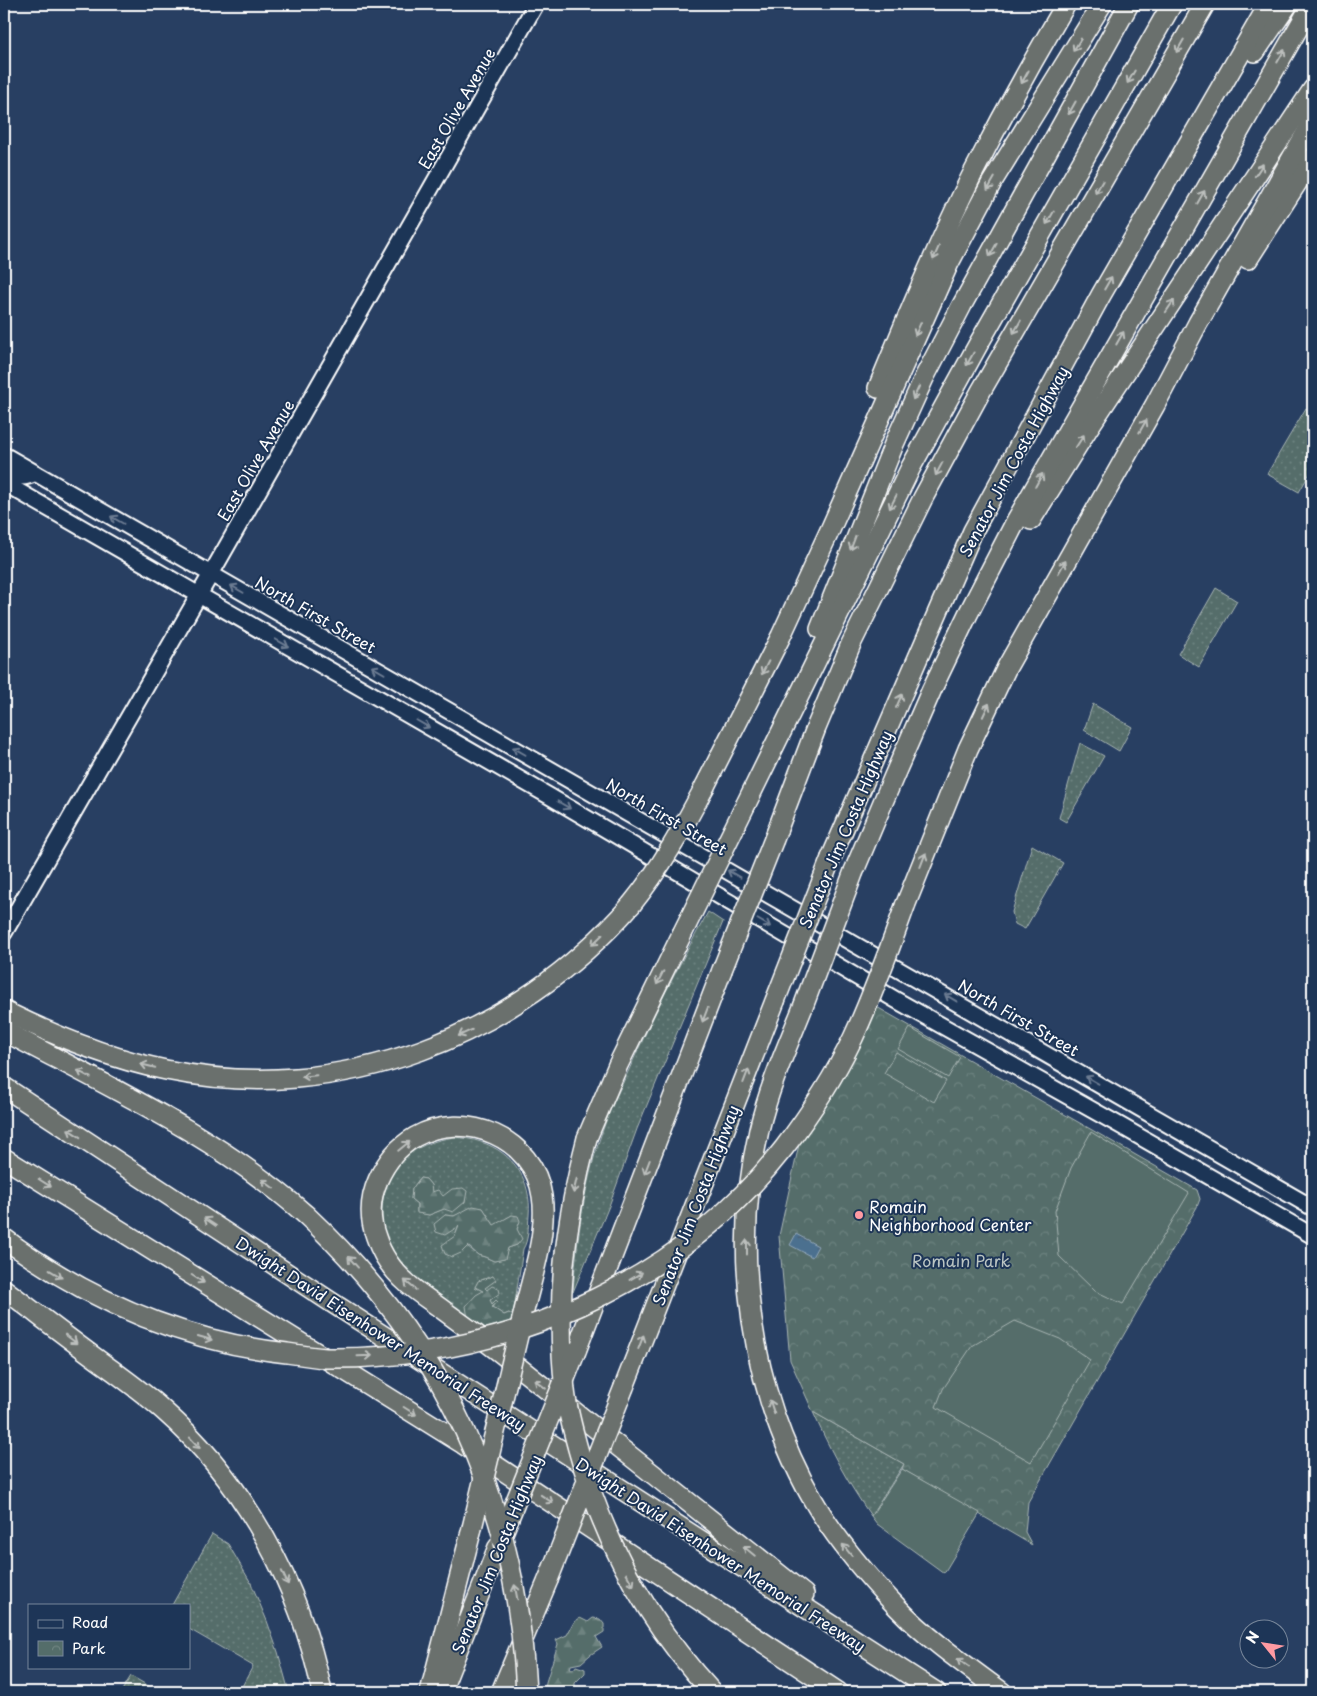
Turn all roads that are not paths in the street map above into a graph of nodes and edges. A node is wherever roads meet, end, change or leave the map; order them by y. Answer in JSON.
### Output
{"nodes":[{"id":1,"x":536,"y":4,"type":"edge"},
{"id":2,"x":1066,"y":4,"type":"edge"},
{"id":3,"x":1102,"y":4,"type":"edge"},
{"id":4,"x":1129,"y":4,"type":"edge"},
{"id":5,"x":1172,"y":4,"type":"edge"},
{"id":6,"x":1204,"y":4,"type":"edge"},
{"id":7,"x":1270,"y":4,"type":"edge"},
{"id":8,"x":1288,"y":4,"type":"edge"},
{"id":9,"x":1312,"y":4,"type":"edge"},
{"id":10,"x":1313,"y":89,"type":"edge"},
{"id":11,"x":1313,"y":121,"type":"edge"},
{"id":12,"x":1313,"y":158,"type":"edge"},
{"id":13,"x":1173,"y":170,"type":"junction"},
{"id":14,"x":1155,"y":405,"type":"junction"},
{"id":15,"x":4,"y":454,"type":"edge"},
{"id":16,"x":4,"y":471,"type":"edge"},
{"id":17,"x":35,"y":473,"type":"junction"},
{"id":18,"x":4,"y":484,"type":"edge"},
{"id":19,"x":211,"y":574,"type":"junction"},
{"id":20,"x":199,"y":595,"type":"junction"},
{"id":21,"x":781,"y":636,"type":"junction"},
{"id":22,"x":791,"y":710,"type":"junction"},
{"id":23,"x":854,"y":872,"type":"junction"},
{"id":24,"x":4,"y":932,"type":"edge"},
{"id":25,"x":8,"y":1023,"type":"edge"},
{"id":26,"x":4,"y":1087,"type":"edge"},
{"id":27,"x":4,"y":1158,"type":"edge"},
{"id":28,"x":1313,"y":1208,"type":"edge"},
{"id":29,"x":1313,"y":1236,"type":"edge"},
{"id":30,"x":10,"y":1242,"type":"edge"},
{"id":31,"x":4,"y":1289,"type":"edge"},
{"id":32,"x":883,"y":1657,"type":"junction"},
{"id":33,"x":322,"y":1692,"type":"edge"},
{"id":34,"x":430,"y":1692,"type":"edge"},
{"id":35,"x":441,"y":1692,"type":"edge"},
{"id":36,"x":501,"y":1692,"type":"edge"},
{"id":37,"x":526,"y":1692,"type":"edge"},
{"id":38,"x":712,"y":1692,"type":"edge"},
{"id":39,"x":838,"y":1692,"type":"edge"},
{"id":40,"x":936,"y":1692,"type":"edge"},
{"id":41,"x":1002,"y":1692,"type":"edge"}],
"edges":[{"from":1,"to":19,"type":"main road","name":"East Olive Avenue"},
{"from":2,"to":21,"type":"highway","one_way":true},
{"from":3,"to":21,"type":"highway","one_way":true},
{"from":4,"to":22,"type":"highway","one_way":true},
{"from":5,"to":22,"type":"highway","one_way":true},
{"from":6,"to":35,"type":"highway","name":"Senator Jim Costa Highway","one_way":true,"bridge":true},
{"from":7,"to":13,"type":"highway","name":"Senator Jim Costa Highway"},
{"from":8,"to":13,"type":"highway"},
{"from":23,"to":9,"type":"highway","one_way":true},
{"from":23,"to":10,"type":"highway","one_way":true},
{"from":11,"to":14,"type":"highway"},
{"from":12,"to":14,"type":"highway"},
{"from":36,"to":13,"type":"highway","name":"Senator Jim Costa Highway","one_way":true,"bridge":true},
{"from":30,"to":14,"type":"highway","one_way":true,"bridge":true},
{"from":15,"to":17,"type":"main road","name":"North First Street"},
{"from":16,"to":17,"type":"main road"},
{"from":19,"to":17,"type":"main road","name":"North First Street","one_way":true},
{"from":18,"to":20,"type":"main road"},
{"from":19,"to":20,"type":"main road","name":"East Olive Avenue"},
{"from":28,"to":19,"type":"main road","name":"North First Street","one_way":true},
{"from":20,"to":24,"type":"main road","name":"East Olive Avenue"},
{"from":20,"to":29,"type":"main road","one_way":true},
{"from":21,"to":25,"type":"highway","one_way":true,"bridge":true},
{"from":22,"to":38,"type":"highway","one_way":true,"bridge":true},
{"from":41,"to":23,"type":"highway","one_way":true,"bridge":true},
{"from":37,"to":25,"type":"highway","one_way":true,"bridge":true},
{"from":32,"to":26,"type":"highway","name":"Dwight David Eisenhower Memorial Freeway","one_way":true},
{"from":27,"to":39,"type":"highway","one_way":true},
{"from":31,"to":33,"type":"highway","one_way":true},
{"from":32,"to":34,"type":"highway","one_way":true,"bridge":true},
{"from":32,"to":40,"type":"highway","name":"Dwight David Eisenhower Memorial Freeway"}]}
